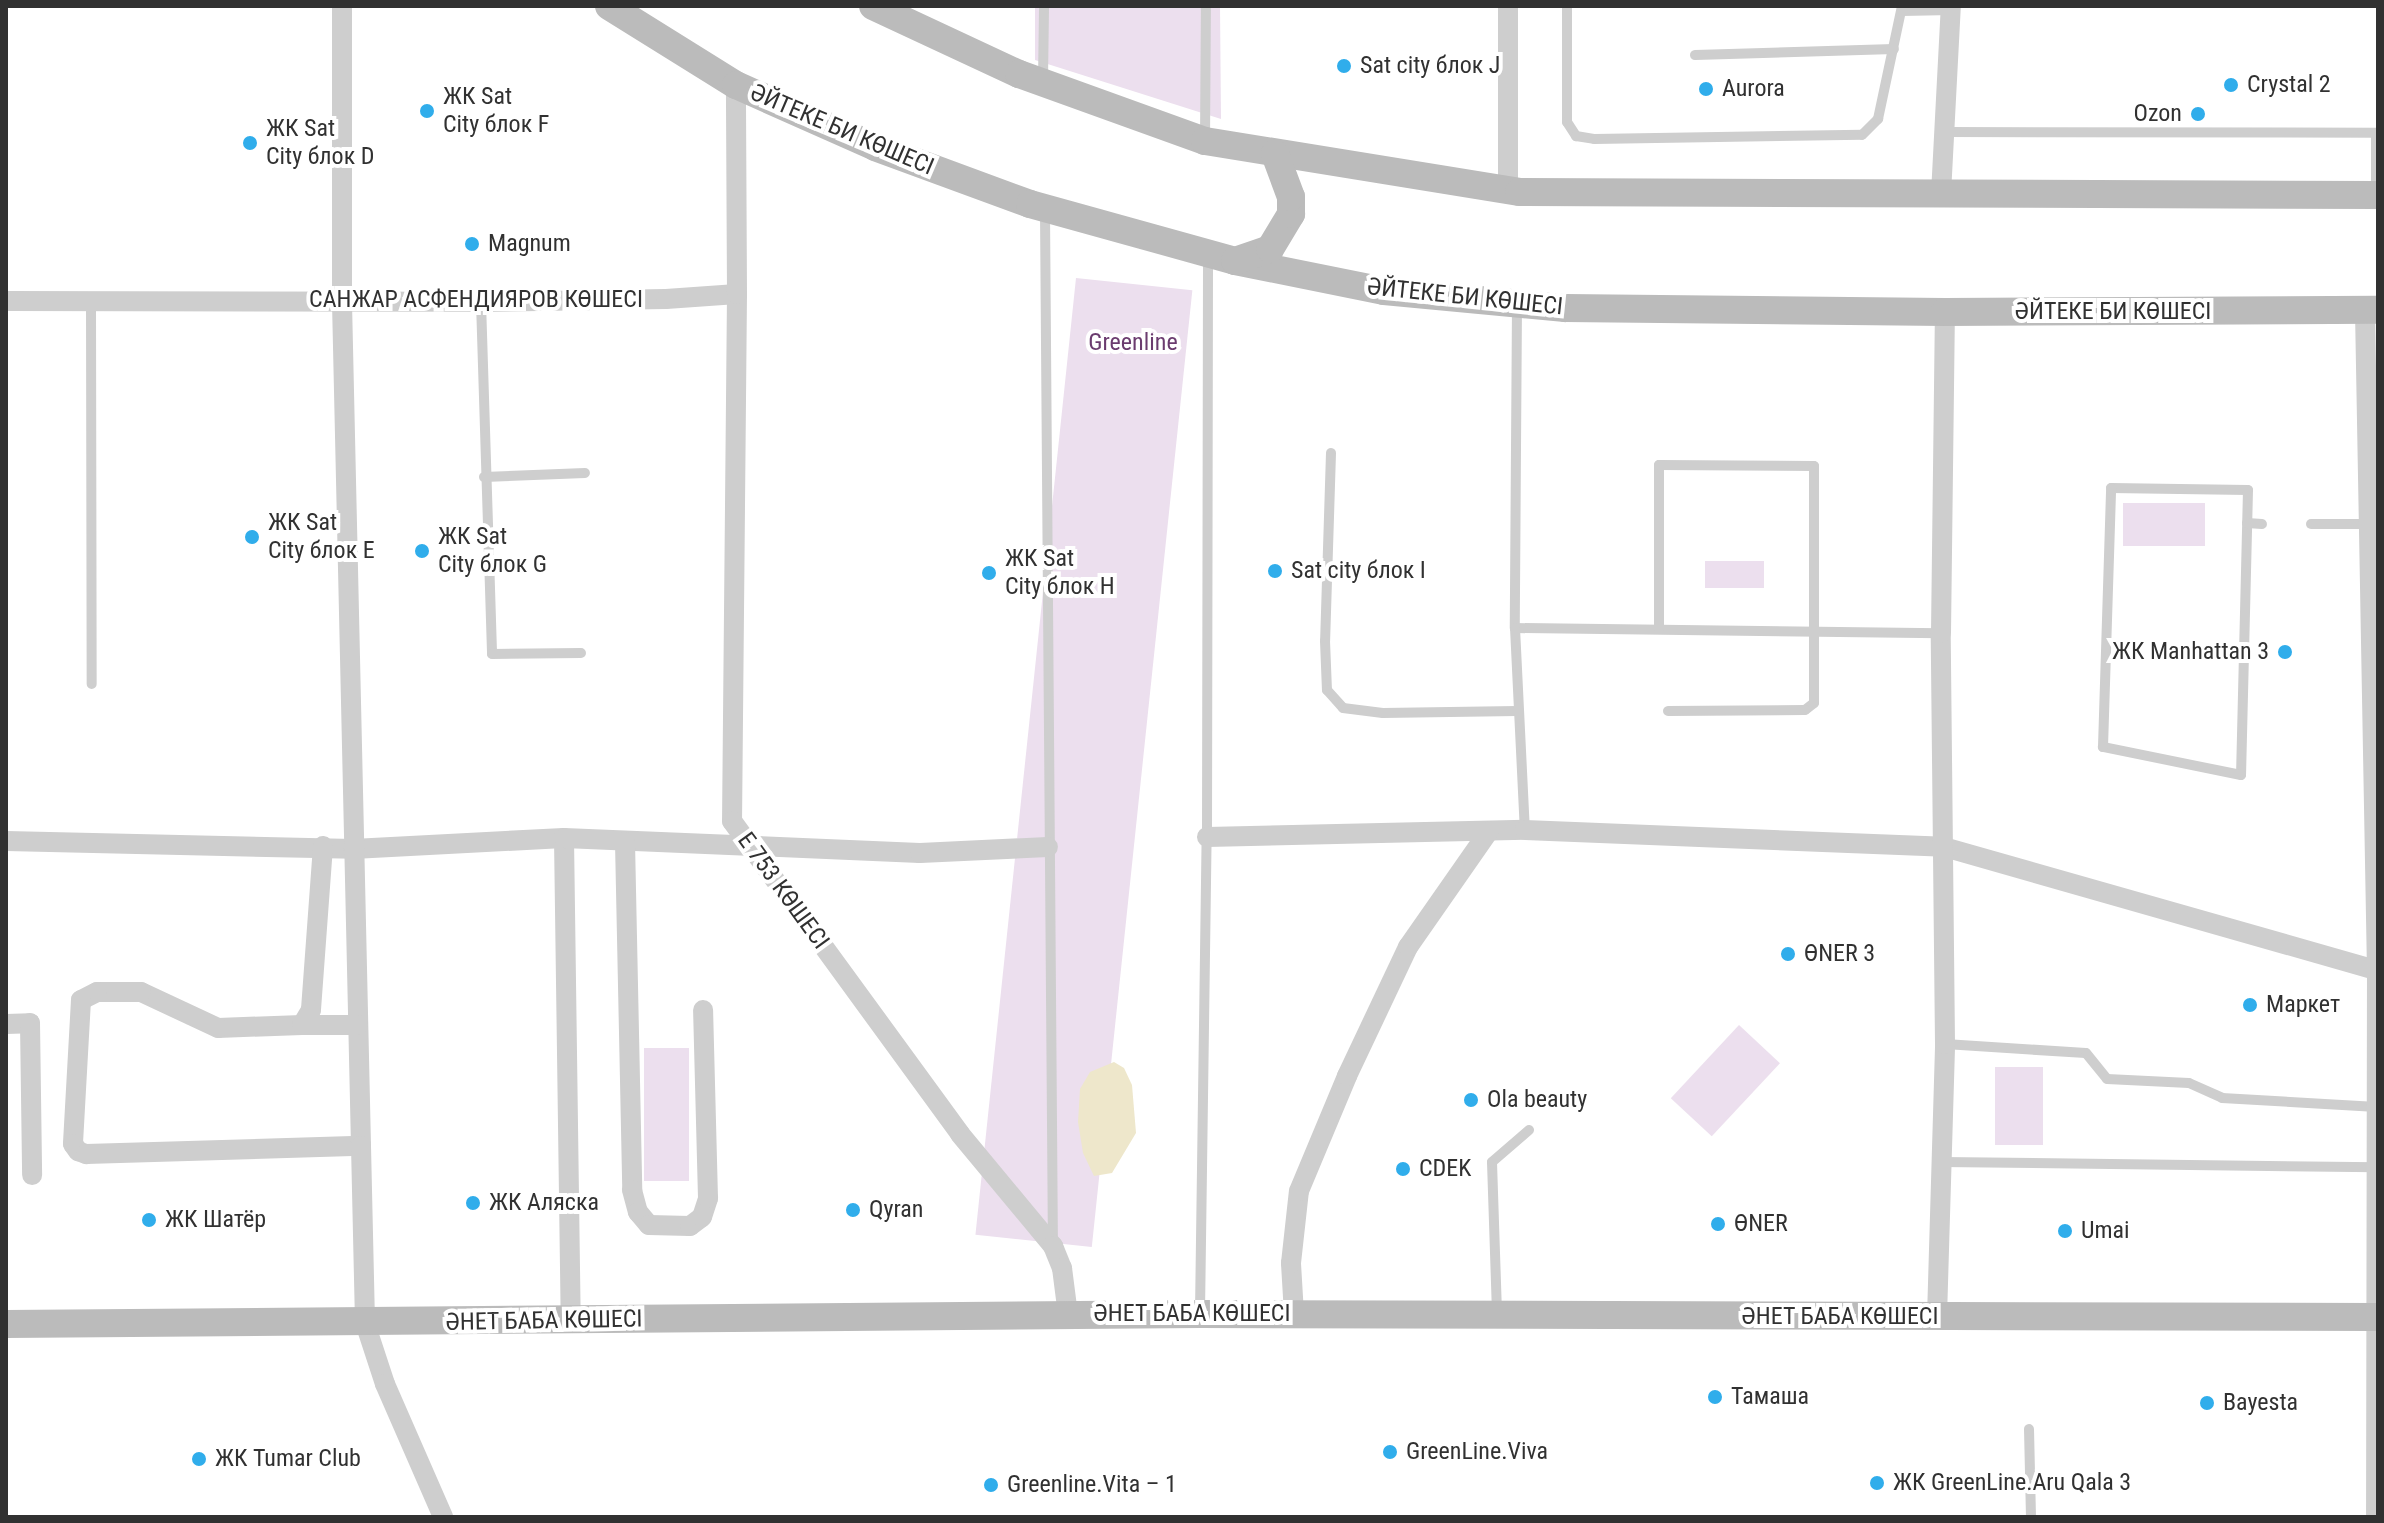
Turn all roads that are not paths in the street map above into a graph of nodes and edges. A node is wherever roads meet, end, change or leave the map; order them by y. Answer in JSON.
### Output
{"nodes":[{"id":1,"x":342,"y":6,"type":"edge"},
{"id":2,"x":609,"y":6,"type":"edge"},
{"id":3,"x":873,"y":6,"type":"edge"},
{"id":4,"x":1044,"y":6,"type":"edge"},
{"id":5,"x":1206,"y":6,"type":"edge"},
{"id":6,"x":1508,"y":6,"type":"edge"},
{"id":7,"x":1567,"y":6,"type":"edge"},
{"id":8,"x":1951,"y":8,"type":"edge"},
{"id":9,"x":1902,"y":9,"type":"edge"},
{"id":10,"x":1894,"y":49,"type":"junction"},
{"id":11,"x":1695,"y":55,"type":"dead end"},
{"id":12,"x":1043,"y":83,"type":"junction"},
{"id":13,"x":736,"y":85,"type":"junction"},
{"id":14,"x":1945,"y":132,"type":"junction"},
{"id":15,"x":2377,"y":133,"type":"edge"},
{"id":16,"x":1205,"y":141,"type":"junction"},
{"id":17,"x":1275,"y":154,"type":"junction"},
{"id":18,"x":1508,"y":191,"type":"junction"},
{"id":19,"x":1941,"y":194,"type":"junction"},
{"id":20,"x":2377,"y":195,"type":"edge"},
{"id":21,"x":1045,"y":208,"type":"junction"},
{"id":22,"x":1221,"y":257,"type":"junction"},
{"id":23,"x":737,"y":294,"type":"junction"},
{"id":24,"x":342,"y":300,"type":"junction"},
{"id":25,"x":6,"y":301,"type":"edge"},
{"id":26,"x":91,"y":301,"type":"junction"},
{"id":27,"x":481,"y":302,"type":"junction"},
{"id":28,"x":1517,"y":304,"type":"junction"},
{"id":29,"x":2372,"y":310,"type":"edge"},
{"id":30,"x":1945,"y":312,"type":"junction"},
{"id":31,"x":1331,"y":453,"type":"dead end"},
{"id":32,"x":585,"y":473,"type":"dead end"},
{"id":33,"x":484,"y":477,"type":"junction"},
{"id":34,"x":2247,"y":523,"type":"junction"},
{"id":35,"x":2262,"y":524,"type":"dead end"},
{"id":36,"x":2311,"y":524,"type":"dead end"},
{"id":37,"x":2370,"y":524,"type":"junction"},
{"id":38,"x":1515,"y":628,"type":"junction"},
{"id":39,"x":1659,"y":629,"type":"junction"},
{"id":40,"x":1813,"y":629,"type":"junction"},
{"id":41,"x":1941,"y":633,"type":"junction"},
{"id":42,"x":581,"y":653,"type":"dead end"},
{"id":43,"x":92,"y":684,"type":"dead end"},
{"id":44,"x":1517,"y":711,"type":"junction"},
{"id":45,"x":1668,"y":711,"type":"dead end"},
{"id":46,"x":1525,"y":830,"type":"junction"},
{"id":47,"x":1489,"y":831,"type":"junction"},
{"id":48,"x":1207,"y":837,"type":"junction"},
{"id":49,"x":564,"y":838,"type":"junction"},
{"id":50,"x":6,"y":841,"type":"edge"},
{"id":51,"x":625,"y":842,"type":"junction"},
{"id":52,"x":323,"y":846,"type":"junction"},
{"id":53,"x":1048,"y":847,"type":"junction"},
{"id":54,"x":1944,"y":847,"type":"junction"},
{"id":55,"x":749,"y":848,"type":"junction"},
{"id":56,"x":353,"y":849,"type":"junction"},
{"id":57,"x":2378,"y":971,"type":"edge"},
{"id":58,"x":703,"y":1010,"type":"dead end"},
{"id":59,"x":6,"y":1024,"type":"edge"},
{"id":60,"x":302,"y":1025,"type":"junction"},
{"id":61,"x":358,"y":1025,"type":"junction"},
{"id":62,"x":1945,"y":1044,"type":"junction"},
{"id":63,"x":2377,"y":1107,"type":"edge"},
{"id":64,"x":1529,"y":1130,"type":"dead end"},
{"id":65,"x":361,"y":1146,"type":"junction"},
{"id":66,"x":1942,"y":1162,"type":"junction"},
{"id":67,"x":2377,"y":1167,"type":"edge"},
{"id":68,"x":32,"y":1175,"type":"dead end"},
{"id":69,"x":1053,"y":1246,"type":"junction"},
{"id":70,"x":1200,"y":1314,"type":"junction"},
{"id":71,"x":1294,"y":1314,"type":"junction"},
{"id":72,"x":1068,"y":1315,"type":"junction"},
{"id":73,"x":1497,"y":1315,"type":"junction"},
{"id":74,"x":1937,"y":1317,"type":"junction"},
{"id":75,"x":2378,"y":1317,"type":"edge"},
{"id":76,"x":571,"y":1321,"type":"junction"},
{"id":77,"x":365,"y":1323,"type":"junction"},
{"id":78,"x":6,"y":1324,"type":"edge"},
{"id":79,"x":2029,"y":1429,"type":"dead end"},
{"id":80,"x":443,"y":1517,"type":"edge"},
{"id":81,"x":2031,"y":1517,"type":"edge"},
{"id":82,"x":2376,"y":1517,"type":"edge"}],
"edges":[{"from":1,"to":24,"type":"street"},
{"from":2,"to":13,"type":"street","name":"ӘЙТЕКЕ БИ КӨШЕСІ"},
{"from":3,"to":12,"type":"street"},
{"from":4,"to":12,"type":"lane"},
{"from":5,"to":16,"type":"lane"},
{"from":6,"to":18,"type":"street"},
{"from":7,"to":10,"type":"lane"},
{"from":8,"to":9,"type":"lane"},
{"from":8,"to":14,"type":"street"},
{"from":9,"to":10,"type":"lane"},
{"from":10,"to":11,"type":"lane"},
{"from":12,"to":16,"type":"street"},
{"from":13,"to":21,"type":"street","name":"ӘЙТЕКЕ БИ КӨШЕСІ"},
{"from":13,"to":23,"type":"street"},
{"from":14,"to":15,"type":"lane"},
{"from":14,"to":19,"type":"street"},
{"from":15,"to":20,"type":"lane"},
{"from":16,"to":17,"type":"street"},
{"from":17,"to":18,"type":"street"},
{"from":17,"to":22,"type":"street"},
{"from":18,"to":19,"type":"street"},
{"from":19,"to":20,"type":"street"},
{"from":21,"to":22,"type":"street","name":"ӘЙТЕКЕ БИ КӨШЕСІ"},
{"from":21,"to":53,"type":"lane"},
{"from":22,"to":28,"type":"street","name":"ӘЙТЕКЕ БИ КӨШЕСІ"},
{"from":22,"to":48,"type":"lane"},
{"from":23,"to":27,"type":"street","name":"САНЖАР АСФЕНДИЯРОВ КӨШЕСІ"},
{"from":23,"to":55,"type":"street","name":"Е 753 КӨШЕСІ"},
{"from":24,"to":26,"type":"street","name":"САНЖАР АСФЕНДИЯРОВ КӨШЕСІ"},
{"from":24,"to":27,"type":"street","name":"САНЖАР АСФЕНДИЯРОВ КӨШЕСІ"},
{"from":24,"to":56,"type":"street"},
{"from":25,"to":26,"type":"street","name":"САНЖАР АСФЕНДИЯРОВ КӨШЕСІ"},
{"from":26,"to":43,"type":"lane"},
{"from":27,"to":33,"type":"lane"},
{"from":28,"to":30,"type":"street","name":"ӘЙТЕКЕ БИ КӨШЕСІ"},
{"from":28,"to":38,"type":"lane"},
{"from":29,"to":30,"type":"street","name":"ӘЙТЕКЕ БИ КӨШЕСІ"},
{"from":29,"to":37,"type":"street"},
{"from":30,"to":41,"type":"street"},
{"from":31,"to":44,"type":"lane"},
{"from":32,"to":33,"type":"lane"},
{"from":33,"to":42,"type":"lane"},
{"from":34,"to":34,"type":"lane"},
{"from":34,"to":35,"type":"lane"},
{"from":36,"to":37,"type":"lane"},
{"from":37,"to":57,"type":"street"},
{"from":38,"to":39,"type":"lane"},
{"from":38,"to":44,"type":"lane"},
{"from":39,"to":40,"type":"lane"},
{"from":39,"to":40,"type":"lane"},
{"from":40,"to":41,"type":"lane"},
{"from":40,"to":45,"type":"lane"},
{"from":41,"to":54,"type":"street"},
{"from":44,"to":46,"type":"lane"},
{"from":46,"to":47,"type":"street"},
{"from":46,"to":54,"type":"street"},
{"from":47,"to":48,"type":"street"},
{"from":47,"to":71,"type":"street"},
{"from":48,"to":70,"type":"lane"},
{"from":49,"to":51,"type":"street"},
{"from":49,"to":56,"type":"street"},
{"from":49,"to":76,"type":"street"},
{"from":50,"to":52,"type":"street"},
{"from":51,"to":55,"type":"street"},
{"from":51,"to":58,"type":"street"},
{"from":52,"to":56,"type":"street"},
{"from":52,"to":60,"type":"street"},
{"from":53,"to":55,"type":"street"},
{"from":53,"to":69,"type":"lane"},
{"from":54,"to":57,"type":"street"},
{"from":54,"to":62,"type":"street"},
{"from":55,"to":69,"type":"street","name":"Е 753 КӨШЕСІ"},
{"from":56,"to":61,"type":"street"},
{"from":57,"to":63,"type":"street"},
{"from":59,"to":68,"type":"street"},
{"from":60,"to":61,"type":"street"},
{"from":60,"to":65,"type":"street"},
{"from":61,"to":65,"type":"street"},
{"from":62,"to":63,"type":"lane"},
{"from":62,"to":66,"type":"street"},
{"from":63,"to":67,"type":"street"},
{"from":64,"to":73,"type":"lane"},
{"from":65,"to":77,"type":"street"},
{"from":66,"to":67,"type":"lane"},
{"from":66,"to":74,"type":"street"},
{"from":67,"to":75,"type":"street"},
{"from":69,"to":72,"type":"street","name":"Е 753 КӨШЕСІ"},
{"from":70,"to":71,"type":"street","name":"ӘНЕТ БАБА КӨШЕСІ"},
{"from":70,"to":72,"type":"street","name":"ӘНЕТ БАБА КӨШЕСІ"},
{"from":71,"to":73,"type":"street","name":"ӘНЕТ БАБА КӨШЕСІ"},
{"from":72,"to":76,"type":"street","name":"ӘНЕТ БАБА КӨШЕСІ"},
{"from":73,"to":74,"type":"street","name":"ӘНЕТ БАБА КӨШЕСІ"},
{"from":74,"to":75,"type":"street","name":"ӘНЕТ БАБА КӨШЕСІ"},
{"from":75,"to":82,"type":"street"},
{"from":76,"to":77,"type":"street","name":"ӘНЕТ БАБА КӨШЕСІ"},
{"from":77,"to":78,"type":"street","name":"ӘНЕТ БАБА КӨШЕСІ"},
{"from":77,"to":80,"type":"street"},
{"from":79,"to":81,"type":"lane"}]}
